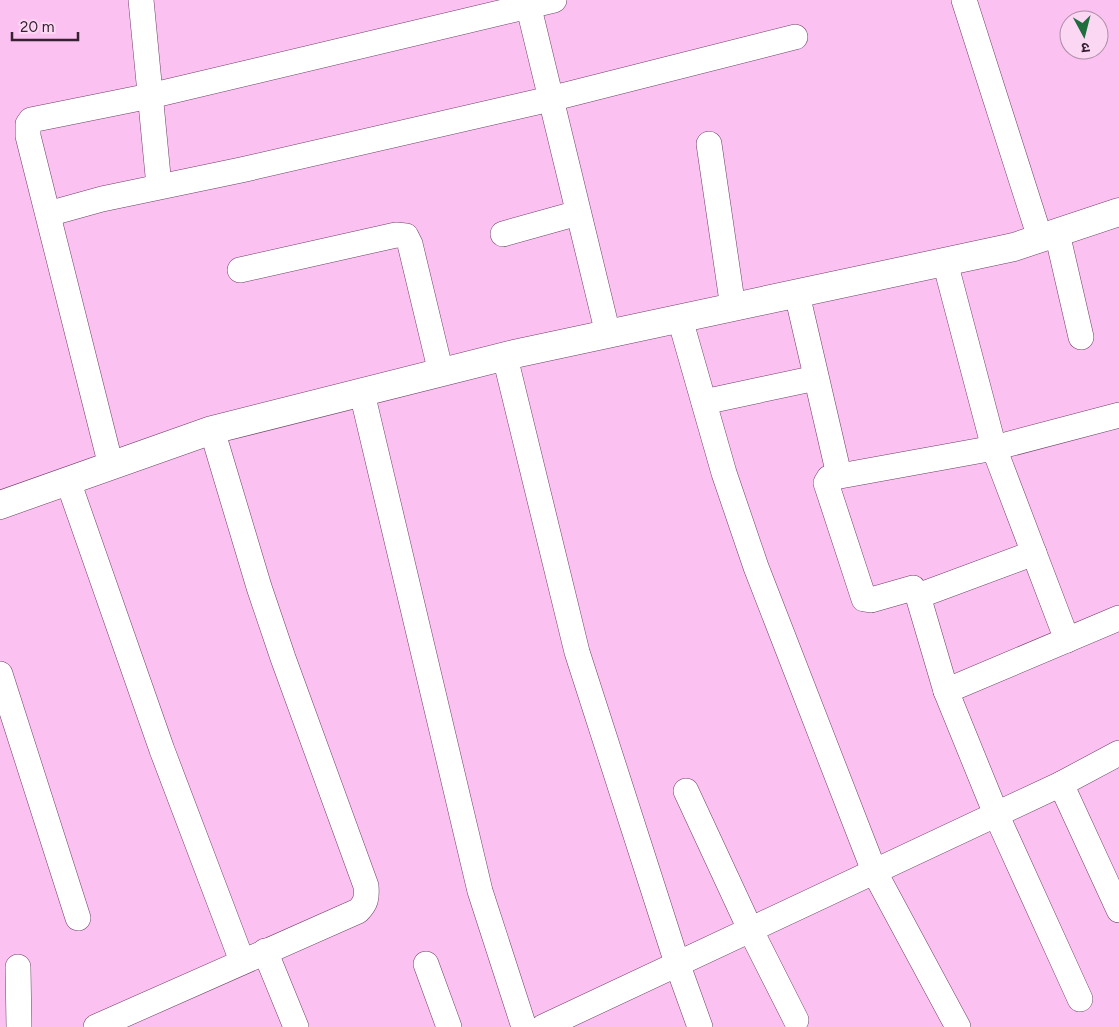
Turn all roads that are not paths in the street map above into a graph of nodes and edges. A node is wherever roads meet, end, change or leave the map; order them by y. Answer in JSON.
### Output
{"nodes":[{"id":1,"x":141,"y":0,"type":"edge"},
{"id":2,"x":554,"y":0,"type":"edge"},
{"id":3,"x":964,"y":0,"type":"edge"},
{"id":4,"x":527,"y":3,"type":"edge"},
{"id":5,"x":795,"y":37,"type":"dead end"},
{"id":6,"x":150,"y":96,"type":"junction"},
{"id":7,"x":550,"y":99,"type":"junction"},
{"id":8,"x":709,"y":144,"type":"dead end"},
{"id":9,"x":159,"y":186,"type":"junction"},
{"id":10,"x":1119,"y":212,"type":"edge"},
{"id":11,"x":578,"y":213,"type":"junction"},
{"id":12,"x":48,"y":214,"type":"junction"},
{"id":13,"x":503,"y":234,"type":"dead end"},
{"id":14,"x":1048,"y":235,"type":"junction"},
{"id":15,"x":945,"y":262,"type":"junction"},
{"id":16,"x":240,"y":270,"type":"dead end"},
{"id":17,"x":796,"y":294,"type":"junction"},
{"id":18,"x":733,"y":308,"type":"junction"},
{"id":19,"x":680,"y":319,"type":"junction"},
{"id":20,"x":608,"y":334,"type":"junction"},
{"id":21,"x":1081,"y":337,"type":"dead end"},
{"id":22,"x":505,"y":357,"type":"junction"},
{"id":23,"x":441,"y":373,"type":"junction"},
{"id":24,"x":816,"y":378,"type":"junction"},
{"id":25,"x":362,"y":393,"type":"junction"},
{"id":26,"x":704,"y":402,"type":"junction"},
{"id":27,"x":1119,"y":415,"type":"edge"},
{"id":28,"x":212,"y":430,"type":"junction"},
{"id":29,"x":994,"y":448,"type":"junction"},
{"id":30,"x":111,"y":466,"type":"junction"},
{"id":31,"x":840,"y":475,"type":"junction"},
{"id":32,"x":68,"y":481,"type":"junction"},
{"id":33,"x":0,"y":505,"type":"edge"},
{"id":34,"x":1034,"y":553,"type":"junction"},
{"id":35,"x":918,"y":596,"type":"junction"},
{"id":36,"x":1119,"y":618,"type":"edge"},
{"id":37,"x":1068,"y":640,"type":"junction"},
{"id":38,"x":0,"y":674,"type":"edge"},
{"id":39,"x":946,"y":691,"type":"junction"},
{"id":40,"x":1119,"y":752,"type":"edge"},
{"id":41,"x":1061,"y":784,"type":"junction"},
{"id":42,"x":686,"y":791,"type":"dead end"},
{"id":43,"x":996,"y":814,"type":"junction"},
{"id":44,"x":874,"y":871,"type":"junction"},
{"id":45,"x":1119,"y":910,"type":"edge"},
{"id":46,"x":78,"y":918,"type":"dead end"},
{"id":47,"x":750,"y":929,"type":"junction"},
{"id":48,"x":265,"y":951,"type":"junction"},
{"id":49,"x":242,"y":961,"type":"junction"},
{"id":50,"x":677,"y":963,"type":"junction"},
{"id":51,"x":426,"y":964,"type":"dead end"},
{"id":52,"x":18,"y":966,"type":"dead end"},
{"id":53,"x":1080,"y":999,"type":"dead end"},
{"id":54,"x":796,"y":1020,"type":"dead end"},
{"id":55,"x":19,"y":1027,"type":"edge"},
{"id":56,"x":96,"y":1027,"type":"edge"},
{"id":57,"x":296,"y":1027,"type":"edge"},
{"id":58,"x":449,"y":1027,"type":"edge"},
{"id":59,"x":524,"y":1027,"type":"edge"},
{"id":60,"x":543,"y":1027,"type":"edge"},
{"id":61,"x":700,"y":1027,"type":"edge"},
{"id":62,"x":958,"y":1027,"type":"edge"}],
"edges":[{"from":1,"to":6,"type":"street"},
{"from":2,"to":4,"type":"street"},
{"from":3,"to":14,"type":"street"},
{"from":4,"to":6,"type":"street"},
{"from":4,"to":7,"type":"street"},
{"from":5,"to":7,"type":"street"},
{"from":6,"to":9,"type":"street"},
{"from":6,"to":12,"type":"street"},
{"from":7,"to":9,"type":"street"},
{"from":7,"to":11,"type":"street"},
{"from":8,"to":18,"type":"street"},
{"from":9,"to":12,"type":"street"},
{"from":10,"to":14,"type":"street"},
{"from":11,"to":13,"type":"street"},
{"from":11,"to":20,"type":"street"},
{"from":12,"to":30,"type":"street"},
{"from":14,"to":15,"type":"street"},
{"from":14,"to":21,"type":"street"},
{"from":15,"to":17,"type":"street"},
{"from":15,"to":29,"type":"street"},
{"from":16,"to":23,"type":"street"},
{"from":17,"to":18,"type":"street"},
{"from":17,"to":24,"type":"street"},
{"from":18,"to":19,"type":"street"},
{"from":19,"to":20,"type":"street"},
{"from":19,"to":26,"type":"street"},
{"from":20,"to":22,"type":"street"},
{"from":22,"to":23,"type":"street"},
{"from":22,"to":50,"type":"street"},
{"from":23,"to":25,"type":"street"},
{"from":24,"to":26,"type":"street"},
{"from":24,"to":31,"type":"street"},
{"from":25,"to":28,"type":"street"},
{"from":25,"to":59,"type":"street"},
{"from":26,"to":44,"type":"street"},
{"from":27,"to":29,"type":"street"},
{"from":28,"to":30,"type":"street"},
{"from":28,"to":48,"type":"street"},
{"from":29,"to":31,"type":"street"},
{"from":29,"to":34,"type":"street"},
{"from":30,"to":32,"type":"street"},
{"from":31,"to":35,"type":"street"},
{"from":32,"to":33,"type":"street"},
{"from":32,"to":49,"type":"street"},
{"from":34,"to":35,"type":"street"},
{"from":34,"to":37,"type":"street"},
{"from":35,"to":39,"type":"street"},
{"from":36,"to":37,"type":"street"},
{"from":37,"to":39,"type":"street"},
{"from":38,"to":46,"type":"street"},
{"from":39,"to":43,"type":"street"},
{"from":40,"to":41,"type":"street"},
{"from":41,"to":43,"type":"street"},
{"from":41,"to":45,"type":"street"},
{"from":42,"to":47,"type":"street"},
{"from":43,"to":44,"type":"street"},
{"from":43,"to":53,"type":"street"},
{"from":44,"to":47,"type":"street"},
{"from":44,"to":62,"type":"street"},
{"from":47,"to":50,"type":"street"},
{"from":47,"to":54,"type":"street"},
{"from":48,"to":49,"type":"street"},
{"from":48,"to":57,"type":"street"},
{"from":49,"to":56,"type":"street"},
{"from":50,"to":60,"type":"street"},
{"from":50,"to":61,"type":"street"},
{"from":51,"to":58,"type":"street"},
{"from":52,"to":55,"type":"street"}]}
